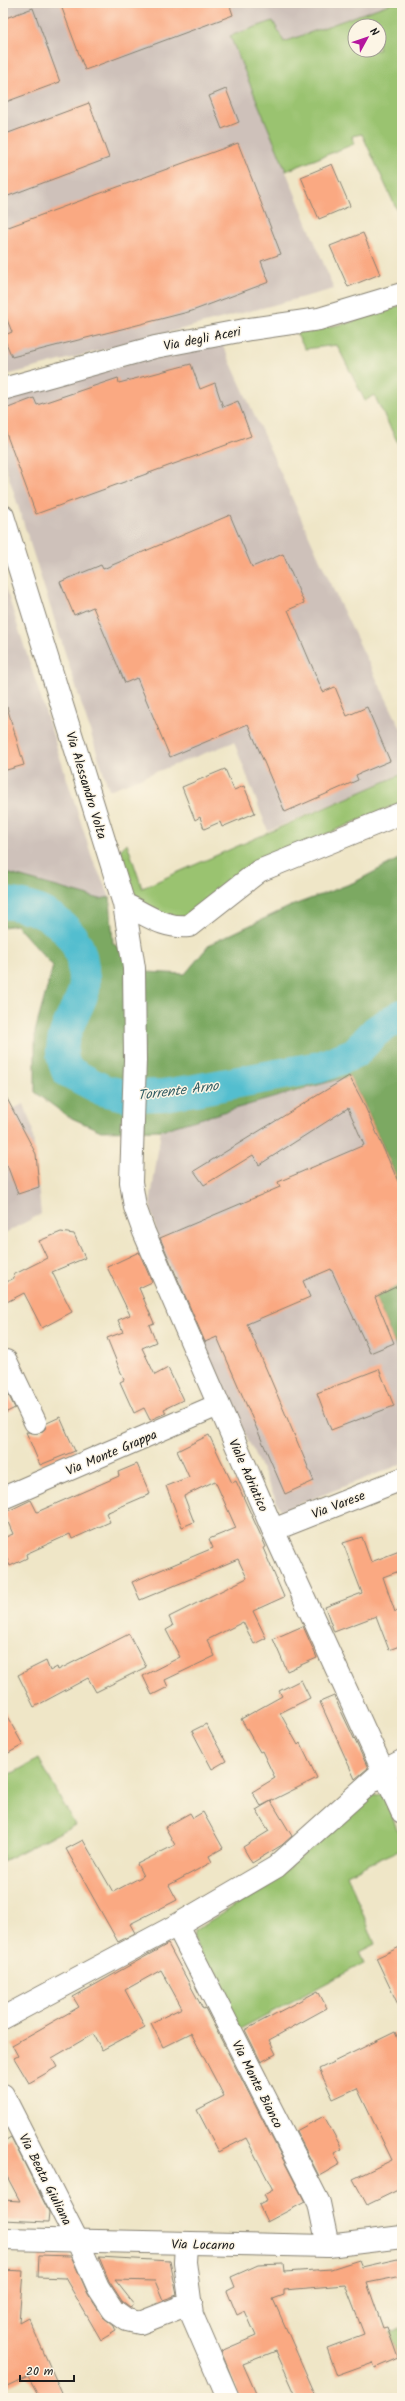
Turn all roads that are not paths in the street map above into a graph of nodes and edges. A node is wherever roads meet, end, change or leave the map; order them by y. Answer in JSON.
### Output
{"nodes":[{"id":1,"x":402,"y":294,"type":"edge"},
{"id":2,"x":3,"y":389,"type":"edge"},
{"id":3,"x":3,"y":516,"type":"edge"},
{"id":4,"x":402,"y":812,"type":"edge"},
{"id":5,"x":124,"y":904,"type":"junction"},
{"id":6,"x":131,"y":1128,"type":"joint"},
{"id":7,"x":6,"y":1361,"type":"dead end"},
{"id":8,"x":218,"y":1405,"type":"junction"},
{"id":9,"x":35,"y":1422,"type":"dead end"},
{"id":10,"x":402,"y":1479,"type":"edge"},
{"id":11,"x":3,"y":1498,"type":"edge"},
{"id":12,"x":273,"y":1530,"type":"junction"},
{"id":13,"x":393,"y":1766,"type":"edge"},
{"id":14,"x":402,"y":1812,"type":"edge"},
{"id":15,"x":177,"y":1925,"type":"junction"},
{"id":16,"x":3,"y":2018,"type":"edge"},
{"id":17,"x":3,"y":2095,"type":"edge"},
{"id":18,"x":402,"y":2237,"type":"edge"},
{"id":19,"x":3,"y":2239,"type":"edge"},
{"id":20,"x":78,"y":2242,"type":"junction"},
{"id":21,"x":186,"y":2244,"type":"junction"},
{"id":22,"x":328,"y":2246,"type":"junction"},
{"id":23,"x":191,"y":2303,"type":"junction"},
{"id":24,"x":228,"y":2398,"type":"edge"}],
"edges":[{"from":1,"to":2,"type":"street","name":"Via degli Aceri"},
{"from":3,"to":5,"type":"street","name":"Via Alessandro Volta"},
{"from":4,"to":5,"type":"street"},
{"from":5,"to":6,"type":"street","name":"Via Alessandro Volta"},
{"from":6,"to":8,"type":"street","name":"Viale Adriatico"},
{"from":7,"to":9,"type":"street"},
{"from":8,"to":11,"type":"street","name":"Via Monte Grappa"},
{"from":8,"to":12,"type":"street","name":"Viale Adriatico"},
{"from":10,"to":12,"type":"street","name":"Via Varese"},
{"from":12,"to":13,"type":"street","name":"Viale Adriatico"},
{"from":13,"to":14,"type":"street","name":"Viale Adriatico"},
{"from":13,"to":15,"type":"street"},
{"from":15,"to":16,"type":"street"},
{"from":15,"to":22,"type":"street","name":"Via Monte Bianco"},
{"from":17,"to":20,"type":"street","name":"Via Beata Giuliana"},
{"from":18,"to":22,"type":"street","name":"Via Locarno"},
{"from":19,"to":20,"type":"street","name":"Via Locarno"},
{"from":20,"to":21,"type":"street","name":"Via Locarno"},
{"from":20,"to":23,"type":"street","name":"Via Beata Giuliana"},
{"from":21,"to":22,"type":"street","name":"Via Locarno"},
{"from":21,"to":23,"type":"street"},
{"from":23,"to":24,"type":"street"}]}
